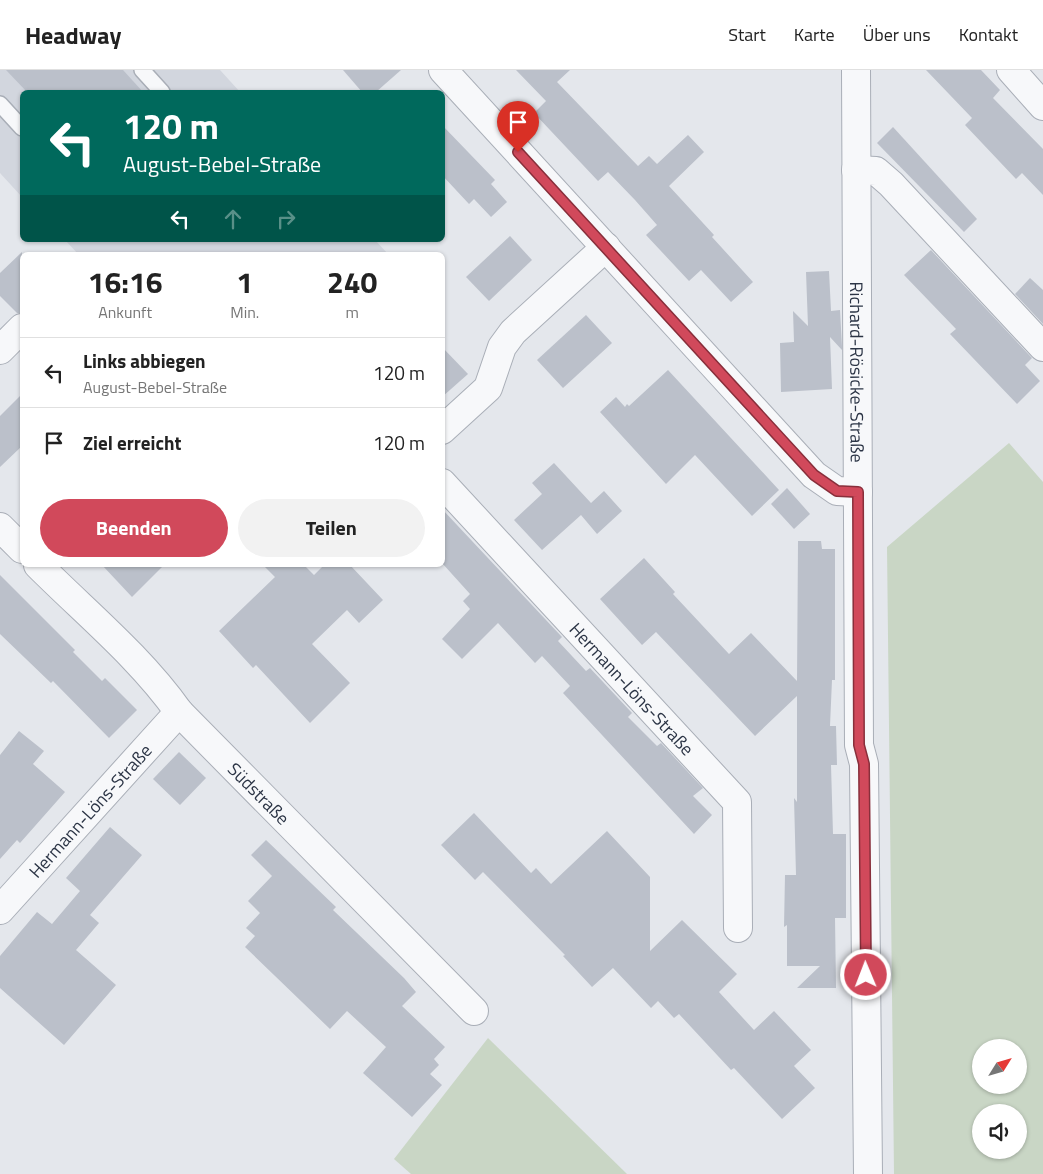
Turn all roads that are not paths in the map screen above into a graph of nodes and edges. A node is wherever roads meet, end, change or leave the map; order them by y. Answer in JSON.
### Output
{"nodes":[{"id":1,"x":142,"y":70,"type":"edge"},
{"id":2,"x":443,"y":70,"type":"edge"},
{"id":3,"x":856,"y":70,"type":"edge"},
{"id":4,"x":1011,"y":70,"type":"edge"},
{"id":5,"x":160,"y":90,"type":"edge"},
{"id":6,"x":0,"y":104,"type":"edge"},
{"id":7,"x":1043,"y":106,"type":"edge"},
{"id":8,"x":20,"y":126,"type":"edge"},
{"id":9,"x":856,"y":170,"type":"junction"},
{"id":10,"x":606,"y":247,"type":"junction"},
{"id":11,"x":20,"y":330,"type":"edge"},
{"id":12,"x":1043,"y":348,"type":"edge"},
{"id":13,"x":0,"y":350,"type":"edge"},
{"id":14,"x":445,"y":427,"type":"edge"},
{"id":15,"x":445,"y":486,"type":"edge"},
{"id":16,"x":858,"y":492,"type":"junction"},
{"id":17,"x":0,"y":527,"type":"edge"},
{"id":18,"x":20,"y":548,"type":"edge"},
{"id":19,"x":46,"y":568,"type":"edge"},
{"id":20,"x":179,"y":712,"type":"junction"},
{"id":21,"x":0,"y":910,"type":"edge"},
{"id":22,"x":738,"y":928,"type":"dead end"},
{"id":23,"x":474,"y":1011,"type":"dead end"},
{"id":24,"x":868,"y":1174,"type":"edge"}],
"edges":[{"from":1,"to":5,"type":"lane"},
{"from":2,"to":10,"type":"street"},
{"from":3,"to":9,"type":"street","name":"Richard-Rösicke-Straße"},
{"from":4,"to":7,"type":"street"},
{"from":6,"to":8,"type":"lane"},
{"from":9,"to":12,"type":"street"},
{"from":9,"to":16,"type":"street","name":"Richard-Rösicke-Straße"},
{"from":10,"to":14,"type":"street"},
{"from":10,"to":16,"type":"street"},
{"from":11,"to":13,"type":"street"},
{"from":15,"to":22,"type":"street","name":"Hermann-Löns-Straße"},
{"from":16,"to":24,"type":"street","name":"Richard-Rösicke-Straße"},
{"from":17,"to":18,"type":"street"},
{"from":19,"to":20,"type":"street","name":"Südstraße"},
{"from":20,"to":21,"type":"street","name":"Hermann-Löns-Straße"},
{"from":20,"to":23,"type":"street","name":"Südstraße"}]}
